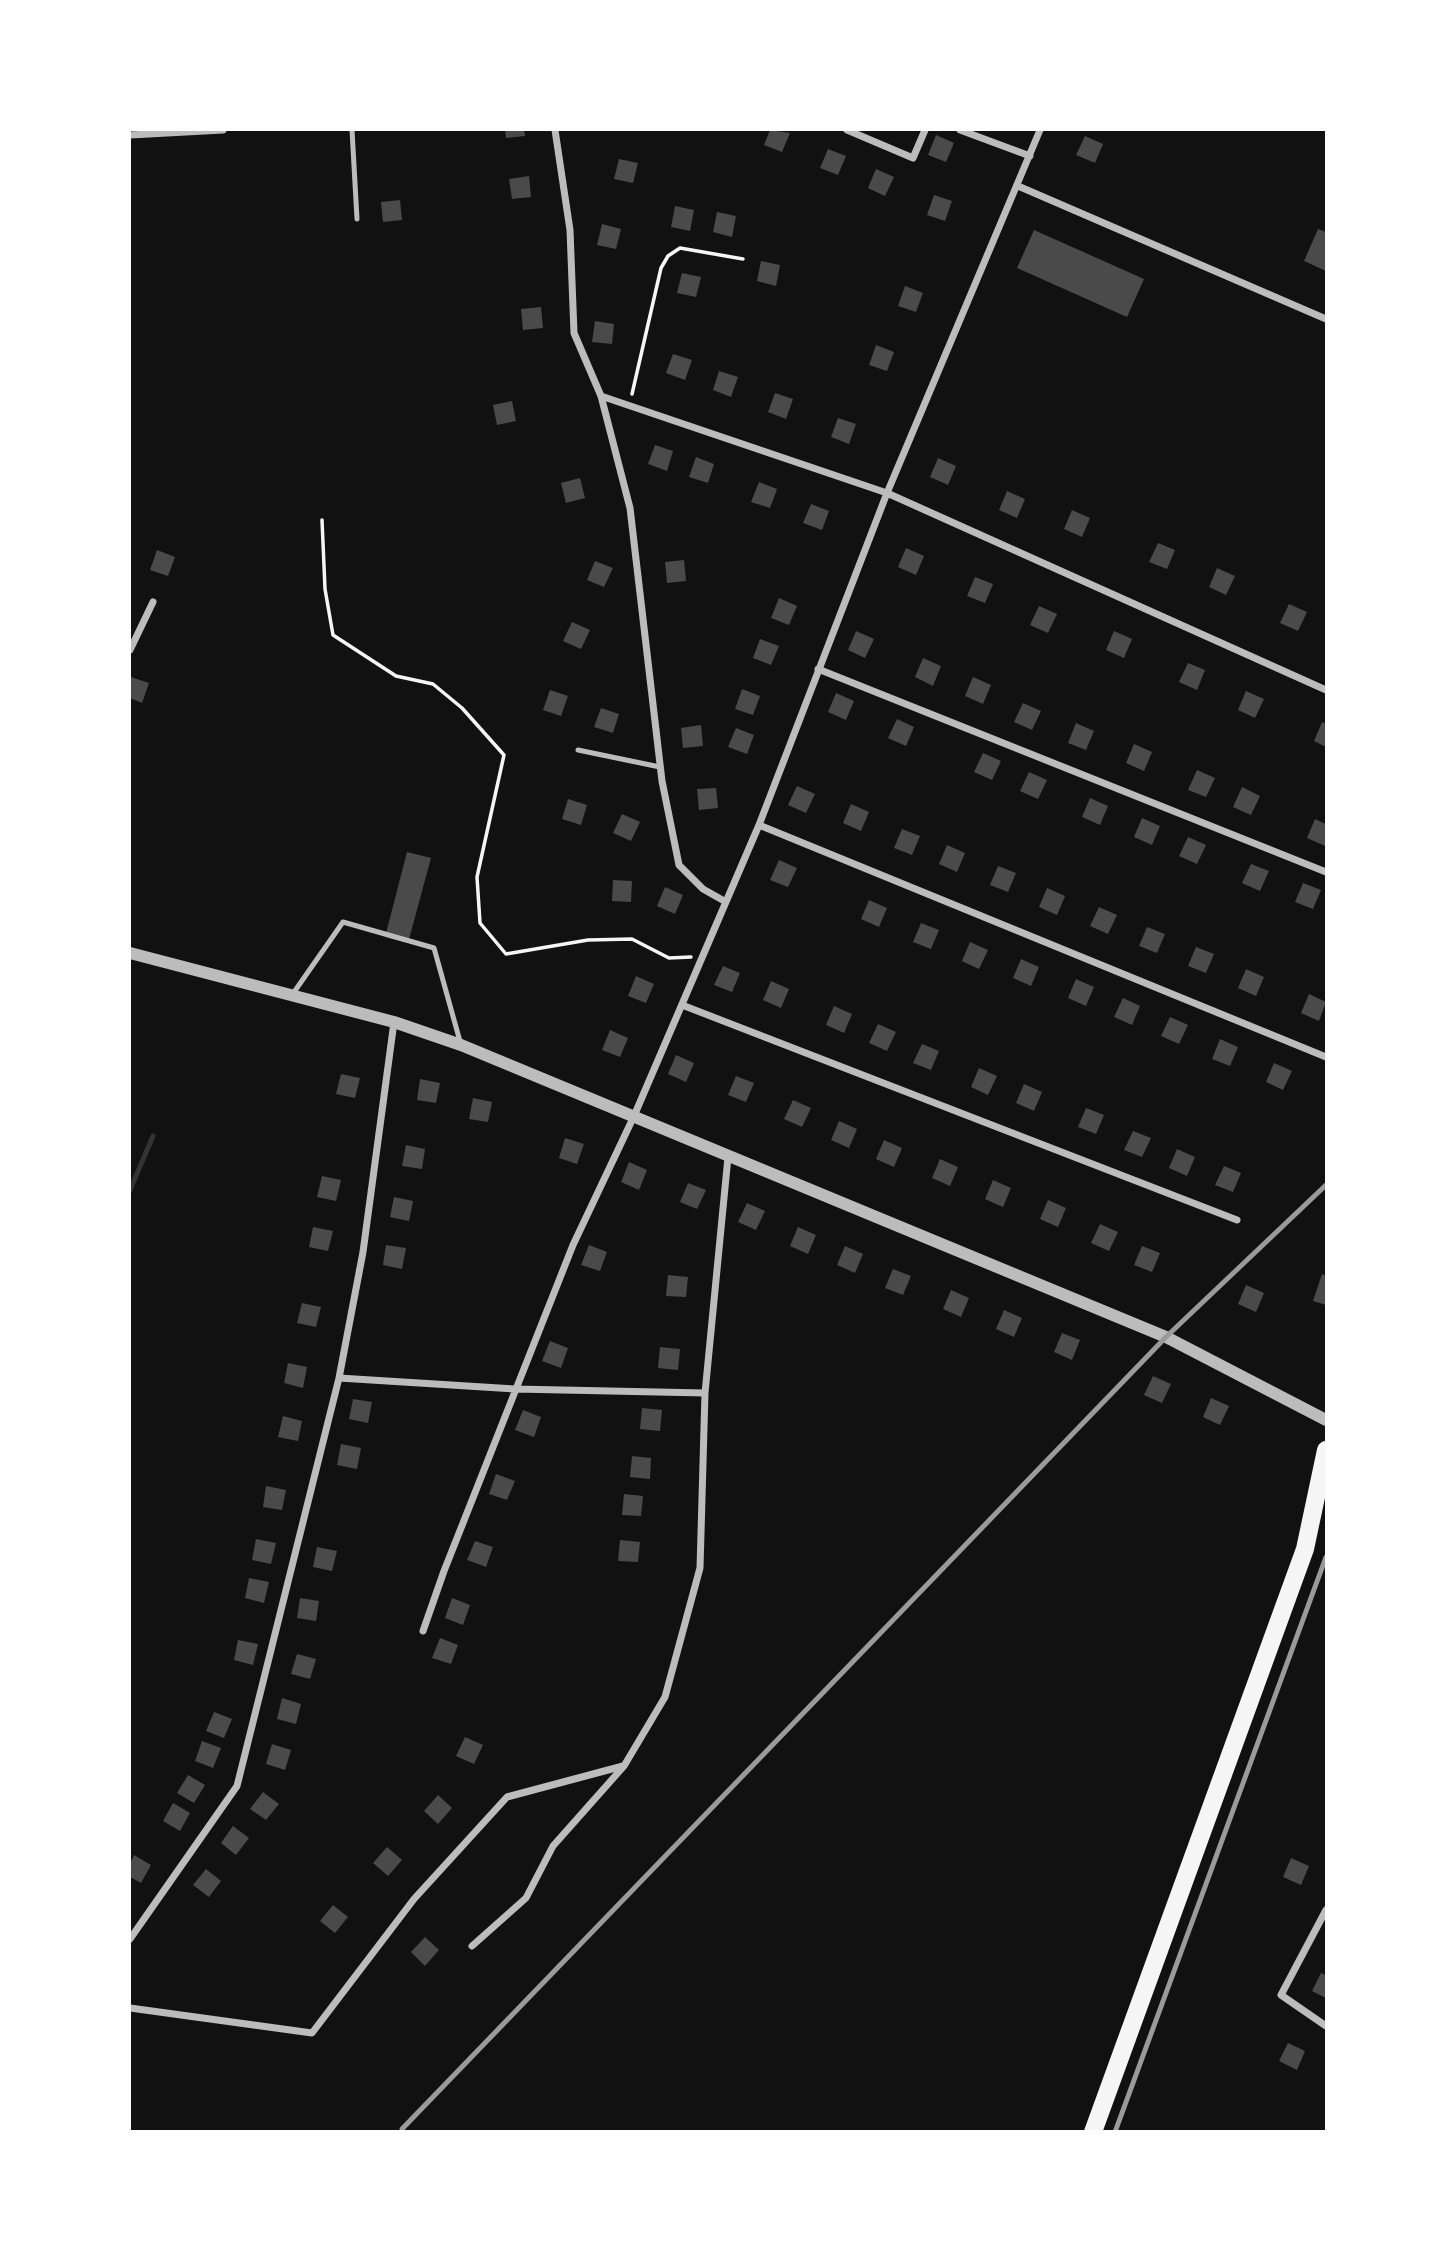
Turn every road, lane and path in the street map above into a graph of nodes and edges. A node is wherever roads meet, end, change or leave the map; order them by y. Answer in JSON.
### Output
{"nodes":[{"id":1,"x":210,"y":130,"type":"edge"},
{"id":2,"x":223,"y":130,"type":"edge"},
{"id":3,"x":352,"y":130,"type":"edge"},
{"id":4,"x":555,"y":130,"type":"edge"},
{"id":5,"x":847,"y":130,"type":"edge"},
{"id":6,"x":925,"y":130,"type":"edge"},
{"id":7,"x":960,"y":130,"type":"edge"},
{"id":8,"x":1040,"y":130,"type":"edge"},
{"id":9,"x":130,"y":135,"type":"edge"},
{"id":10,"x":1030,"y":156,"type":"junction"},
{"id":11,"x":1018,"y":186,"type":"junction"},
{"id":12,"x":357,"y":219,"type":"dead end"},
{"id":13,"x":743,"y":259,"type":"dead end"},
{"id":14,"x":1326,"y":320,"type":"edge"},
{"id":15,"x":601,"y":396,"type":"junction"},
{"id":16,"x":629,"y":406,"type":"junction"},
{"id":17,"x":887,"y":493,"type":"junction"},
{"id":18,"x":322,"y":520,"type":"dead end"},
{"id":19,"x":153,"y":602,"type":"dead end"},
{"id":20,"x":130,"y":650,"type":"edge"},
{"id":21,"x":818,"y":669,"type":"junction"},
{"id":22,"x":1326,"y":690,"type":"edge"},
{"id":23,"x":578,"y":750,"type":"dead end"},
{"id":24,"x":660,"y":767,"type":"junction"},
{"id":25,"x":759,"y":825,"type":"junction"},
{"id":26,"x":1326,"y":872,"type":"edge"},
{"id":27,"x":726,"y":902,"type":"junction"},
{"id":28,"x":130,"y":953,"type":"edge"},
{"id":29,"x":703,"y":956,"type":"junction"},
{"id":30,"x":292,"y":995,"type":"junction"},
{"id":31,"x":682,"y":1005,"type":"junction"},
{"id":32,"x":394,"y":1022,"type":"junction"},
{"id":33,"x":461,"y":1045,"type":"junction"},
{"id":34,"x":1326,"y":1057,"type":"edge"},
{"id":35,"x":634,"y":1116,"type":"junction"},
{"id":36,"x":728,"y":1157,"type":"junction"},
{"id":37,"x":1237,"y":1220,"type":"dead end"},
{"id":38,"x":339,"y":1378,"type":"junction"},
{"id":39,"x":515,"y":1389,"type":"junction"},
{"id":40,"x":705,"y":1393,"type":"junction"},
{"id":41,"x":1326,"y":1420,"type":"edge"},
{"id":42,"x":1326,"y":1450,"type":"edge"},
{"id":43,"x":423,"y":1631,"type":"dead end"},
{"id":44,"x":624,"y":1766,"type":"junction"},
{"id":45,"x":1326,"y":1910,"type":"edge"},
{"id":46,"x":130,"y":1939,"type":"edge"},
{"id":47,"x":472,"y":1946,"type":"dead end"},
{"id":48,"x":130,"y":2008,"type":"edge"},
{"id":49,"x":1326,"y":2026,"type":"edge"},
{"id":50,"x":1093,"y":2132,"type":"edge"}],
"edges":[{"from":1,"to":2,"type":"street"},
{"from":1,"to":9,"type":"street"},
{"from":3,"to":12,"type":"lane"},
{"from":4,"to":15,"type":"street"},
{"from":5,"to":6,"type":"street"},
{"from":7,"to":10,"type":"street"},
{"from":8,"to":10,"type":"street"},
{"from":10,"to":11,"type":"street"},
{"from":11,"to":14,"type":"street"},
{"from":11,"to":17,"type":"street"},
{"from":13,"to":16,"type":"path"},
{"from":15,"to":16,"type":"street"},
{"from":15,"to":24,"type":"street"},
{"from":16,"to":17,"type":"street"},
{"from":17,"to":21,"type":"street"},
{"from":17,"to":22,"type":"street"},
{"from":18,"to":29,"type":"path"},
{"from":19,"to":20,"type":"street"},
{"from":21,"to":25,"type":"street"},
{"from":21,"to":26,"type":"street"},
{"from":23,"to":24,"type":"lane"},
{"from":24,"to":27,"type":"street"},
{"from":25,"to":27,"type":"street"},
{"from":25,"to":34,"type":"street"},
{"from":27,"to":29,"type":"street"},
{"from":28,"to":30,"type":"street"},
{"from":29,"to":31,"type":"street"},
{"from":30,"to":32,"type":"street"},
{"from":30,"to":33,"type":"lane"},
{"from":31,"to":35,"type":"street"},
{"from":31,"to":37,"type":"street"},
{"from":32,"to":33,"type":"street"},
{"from":32,"to":38,"type":"street"},
{"from":33,"to":35,"type":"street"},
{"from":35,"to":36,"type":"street"},
{"from":35,"to":39,"type":"street"},
{"from":36,"to":40,"type":"street"},
{"from":36,"to":41,"type":"street"},
{"from":38,"to":39,"type":"street"},
{"from":38,"to":46,"type":"street"},
{"from":39,"to":40,"type":"street"},
{"from":39,"to":43,"type":"street"},
{"from":40,"to":44,"type":"street"},
{"from":42,"to":50,"type":"main road"},
{"from":44,"to":47,"type":"street"},
{"from":44,"to":48,"type":"street"},
{"from":45,"to":49,"type":"street"}]}
